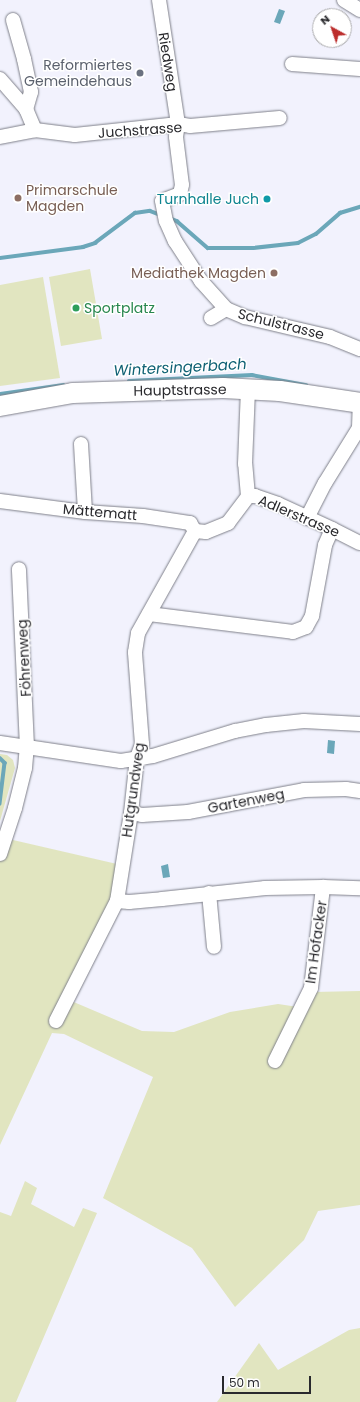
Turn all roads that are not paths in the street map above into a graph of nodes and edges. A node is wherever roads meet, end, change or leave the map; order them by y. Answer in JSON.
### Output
{"nodes":[{"id":1,"x":159,"y":0,"type":"edge"},
{"id":2,"x":344,"y":0,"type":"edge"},
{"id":3,"x":360,"y":10,"type":"edge"},
{"id":4,"x":13,"y":20,"type":"dead end"},
{"id":5,"x":292,"y":64,"type":"dead end"},
{"id":6,"x":360,"y":69,"type":"edge"},
{"id":7,"x":0,"y":79,"type":"edge"},
{"id":8,"x":26,"y":109,"type":"junction"},
{"id":9,"x":280,"y":118,"type":"dead end"},
{"id":10,"x":178,"y":124,"type":"junction"},
{"id":11,"x":35,"y":130,"type":"junction"},
{"id":12,"x":0,"y":137,"type":"edge"},
{"id":13,"x":226,"y":309,"type":"junction"},
{"id":14,"x":211,"y":318,"type":"dead end"},
{"id":15,"x":360,"y":349,"type":"edge"},
{"id":16,"x":248,"y":389,"type":"junction"},
{"id":17,"x":360,"y":403,"type":"edge"},
{"id":18,"x":0,"y":406,"type":"edge"},
{"id":19,"x":81,"y":444,"type":"dead end"},
{"id":20,"x":248,"y":496,"type":"junction"},
{"id":21,"x":0,"y":500,"type":"edge"},
{"id":22,"x":84,"y":512,"type":"junction"},
{"id":23,"x":307,"y":518,"type":"junction"},
{"id":24,"x":332,"y":529,"type":"junction"},
{"id":25,"x":195,"y":531,"type":"junction"},
{"id":26,"x":360,"y":544,"type":"edge"},
{"id":27,"x":19,"y":569,"type":"dead end"},
{"id":28,"x":149,"y":614,"type":"junction"},
{"id":29,"x":360,"y":724,"type":"edge"},
{"id":30,"x":0,"y":742,"type":"edge"},
{"id":31,"x":27,"y":747,"type":"junction"},
{"id":32,"x":138,"y":758,"type":"junction"},
{"id":33,"x":360,"y":791,"type":"edge"},
{"id":34,"x":132,"y":813,"type":"junction"},
{"id":35,"x":0,"y":854,"type":"edge"},
{"id":36,"x":323,"y":887,"type":"junction"},
{"id":37,"x":360,"y":888,"type":"edge"},
{"id":38,"x":208,"y":893,"type":"junction"},
{"id":39,"x":116,"y":901,"type":"junction"},
{"id":40,"x":214,"y":947,"type":"dead end"},
{"id":41,"x":56,"y":1021,"type":"dead end"},
{"id":42,"x":274,"y":1061,"type":"dead end"}],
"edges":[{"from":1,"to":10,"type":"street","name":"Riedweg"},
{"from":2,"to":3,"type":"street"},
{"from":4,"to":8,"type":"street"},
{"from":5,"to":6,"type":"street"},
{"from":7,"to":8,"type":"street"},
{"from":8,"to":11,"type":"street"},
{"from":9,"to":10,"type":"street","name":"Juchstrasse"},
{"from":10,"to":11,"type":"street","name":"Juchstrasse"},
{"from":10,"to":13,"type":"street","name":"Schulstrasse"},
{"from":11,"to":12,"type":"street","name":"Juchstrasse"},
{"from":13,"to":14,"type":"street"},
{"from":13,"to":15,"type":"street","name":"Schulstrasse"},
{"from":16,"to":17,"type":"main road","name":"Hauptstrasse"},
{"from":16,"to":18,"type":"main road","name":"Hauptstrasse"},
{"from":16,"to":20,"type":"street","name":"Adlerstrasse"},
{"from":17,"to":23,"type":"street"},
{"from":19,"to":22,"type":"street"},
{"from":20,"to":23,"type":"street","name":"Adlerstrasse"},
{"from":20,"to":25,"type":"street"},
{"from":21,"to":22,"type":"street","name":"Mättematt"},
{"from":22,"to":25,"type":"street","name":"Mättematt"},
{"from":23,"to":24,"type":"street","name":"Adlerstrasse"},
{"from":24,"to":26,"type":"street","name":"Adlerstrasse"},
{"from":24,"to":28,"type":"street"},
{"from":25,"to":28,"type":"street","name":"Hutgrundweg"},
{"from":27,"to":31,"type":"street","name":"Föhrenweg"},
{"from":28,"to":32,"type":"street","name":"Hutgrundweg"},
{"from":29,"to":32,"type":"street"},
{"from":30,"to":31,"type":"street"},
{"from":31,"to":32,"type":"street"},
{"from":31,"to":35,"type":"street","name":"Föhrenweg"},
{"from":32,"to":34,"type":"street","name":"Hutgrundweg"},
{"from":33,"to":34,"type":"street","name":"Gartenweg"},
{"from":34,"to":39,"type":"street","name":"Hutgrundweg"},
{"from":36,"to":37,"type":"street","name":"Im Hofacker"},
{"from":36,"to":38,"type":"street","name":"Im Hofacker"},
{"from":36,"to":42,"type":"street","name":"Im Hofacker"},
{"from":38,"to":39,"type":"street","name":"Im Hofacker"},
{"from":38,"to":40,"type":"street"},
{"from":39,"to":41,"type":"street","name":"Hutgrundweg"}]}
